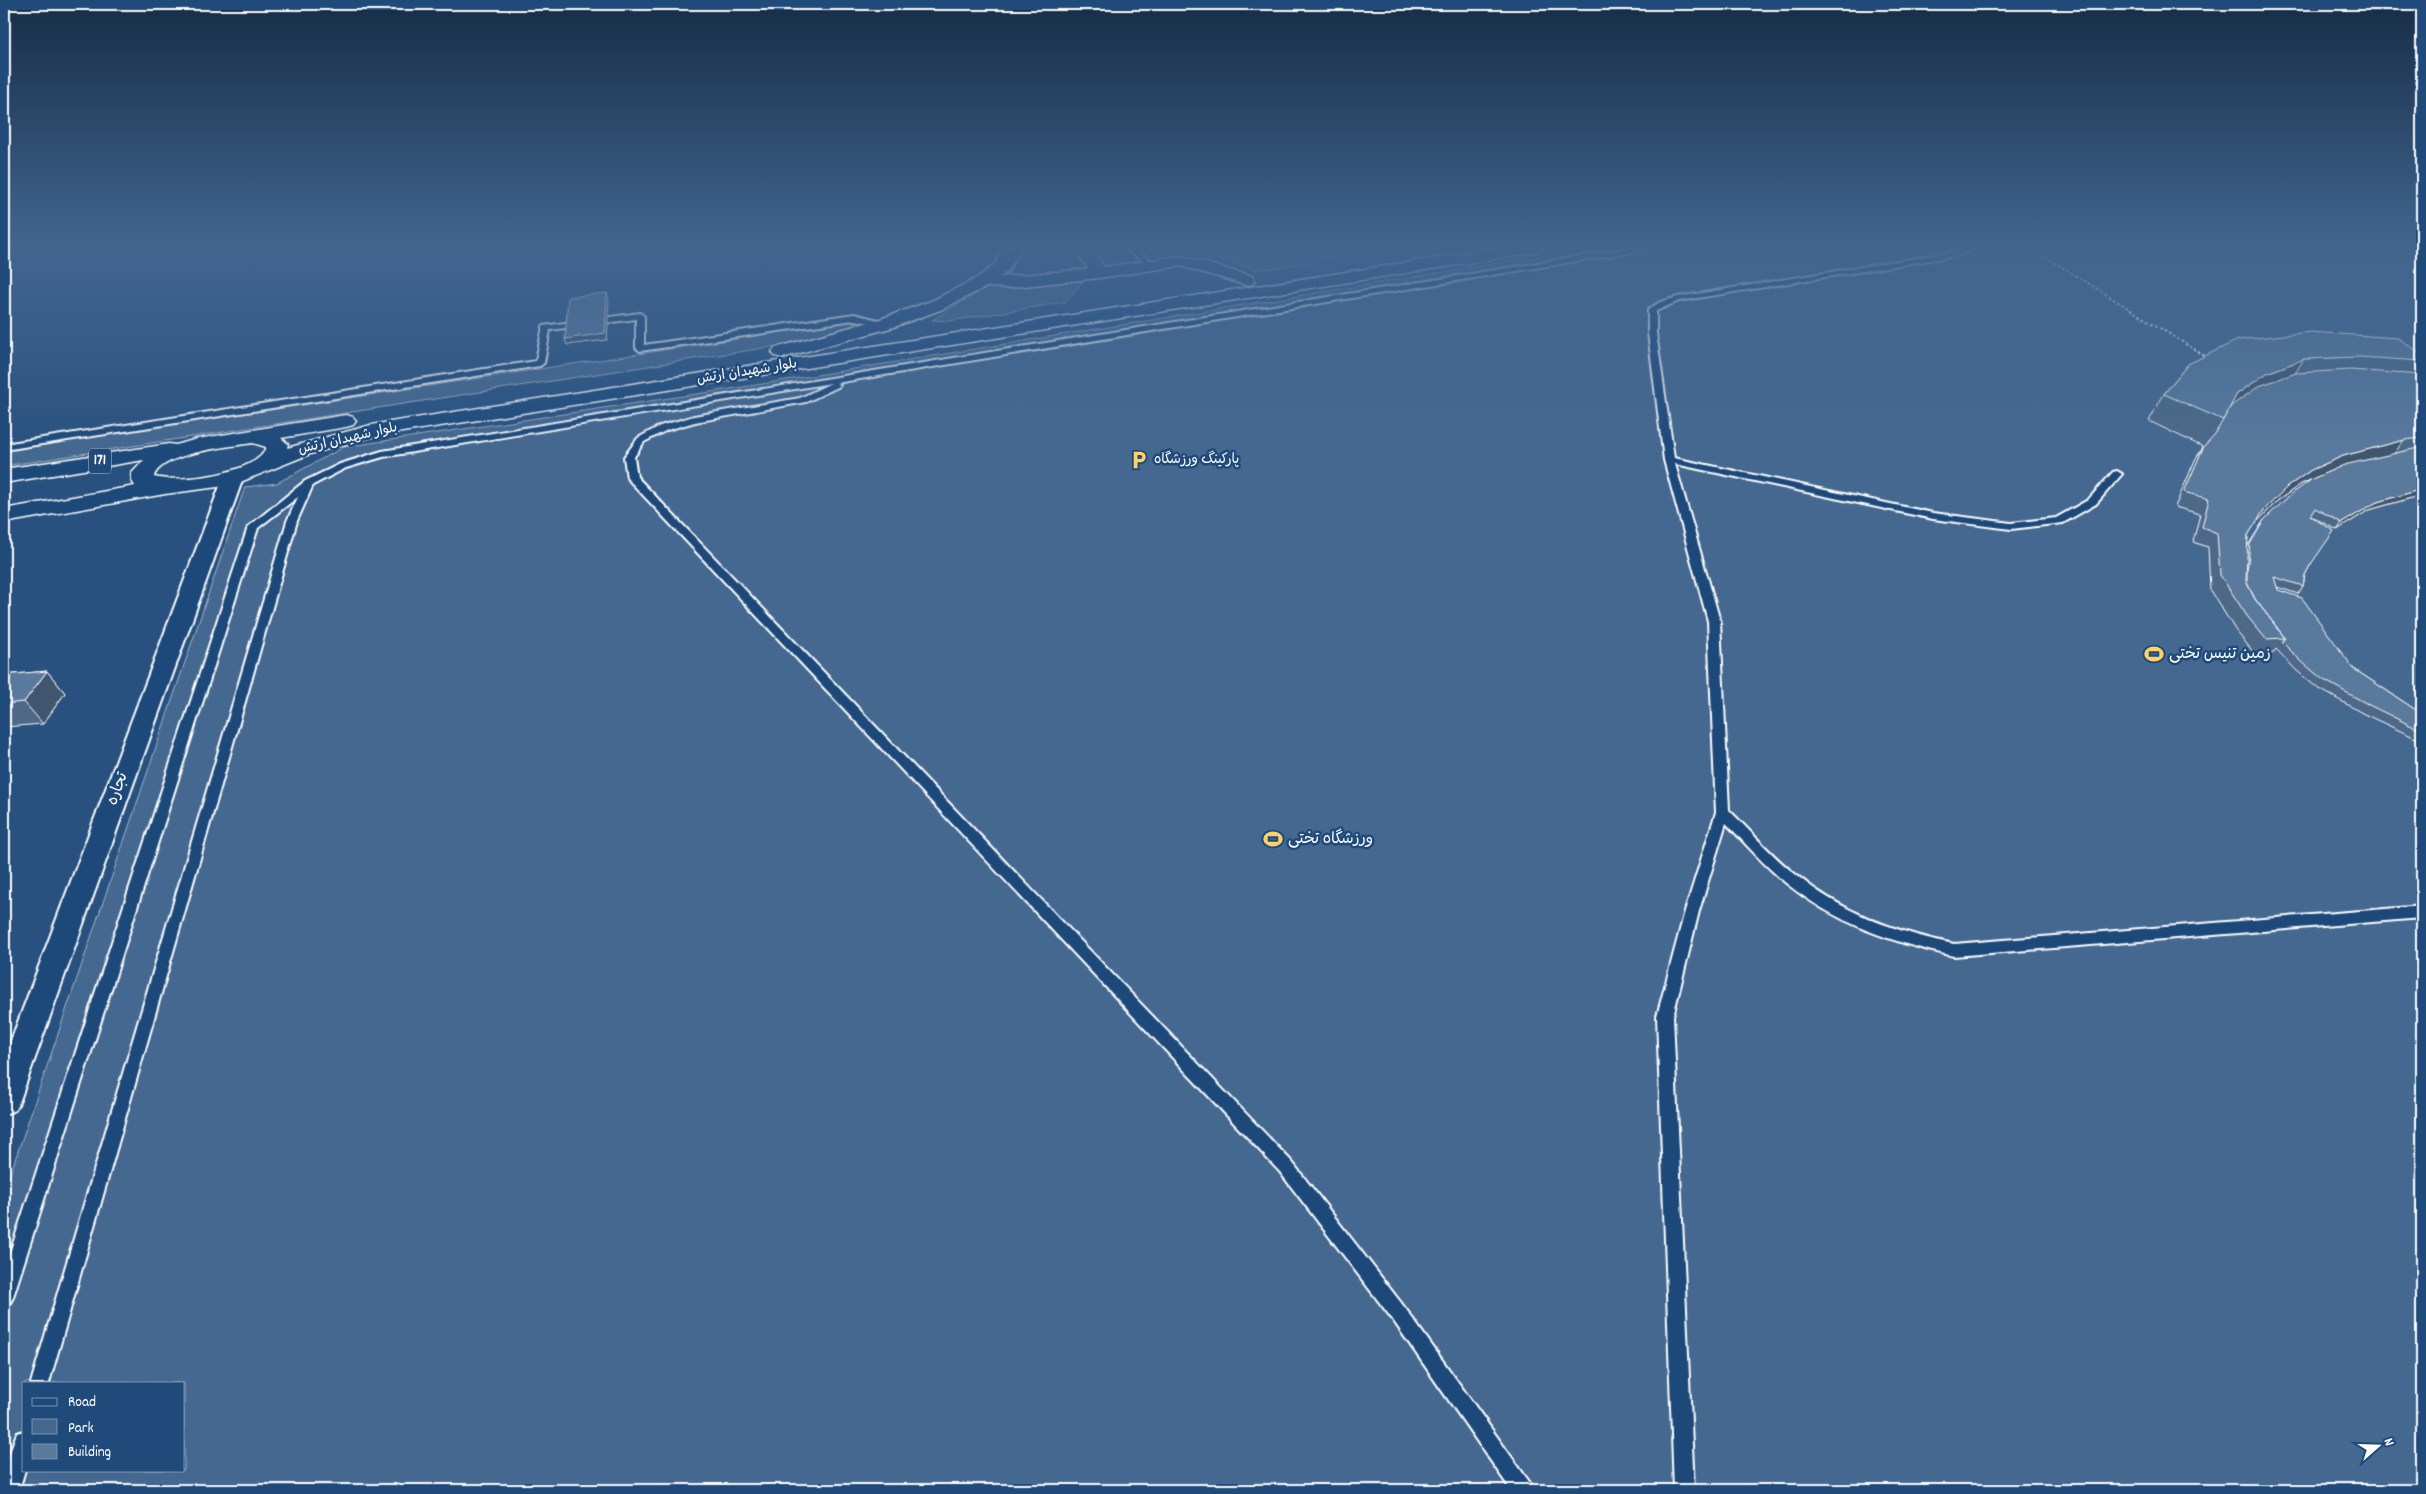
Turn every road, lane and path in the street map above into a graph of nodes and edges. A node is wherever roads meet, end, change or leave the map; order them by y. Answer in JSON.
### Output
{"nodes":[{"id":1,"x":627,"y":318,"type":"edge"},
{"id":2,"x":640,"y":318,"type":"edge"},
{"id":3,"x":849,"y":318,"type":"edge"},
{"id":4,"x":858,"y":318,"type":"edge"},
{"id":5,"x":902,"y":318,"type":"edge"},
{"id":6,"x":1003,"y":318,"type":"edge"},
{"id":7,"x":1090,"y":318,"type":"edge"},
{"id":8,"x":1218,"y":318,"type":"edge"},
{"id":9,"x":1652,"y":318,"type":"edge"},
{"id":10,"x":2143,"y":318,"type":"edge"},
{"id":11,"x":887,"y":323,"type":"junction"},
{"id":12,"x":782,"y":352,"type":"junction"},
{"id":13,"x":2214,"y":362,"type":"edge"},
{"id":14,"x":849,"y":378,"type":"junction"},
{"id":15,"x":255,"y":436,"type":"junction"},
{"id":16,"x":197,"y":445,"type":"junction"},
{"id":17,"x":4,"y":448,"type":"edge"},
{"id":18,"x":1669,"y":460,"type":"junction"},
{"id":19,"x":263,"y":466,"type":"junction"},
{"id":20,"x":2117,"y":474,"type":"dead end"},
{"id":21,"x":4,"y":476,"type":"edge"},
{"id":22,"x":233,"y":478,"type":"junction"},
{"id":23,"x":309,"y":482,"type":"junction"},
{"id":24,"x":165,"y":487,"type":"junction"},
{"id":25,"x":4,"y":516,"type":"edge"},
{"id":26,"x":1723,"y":812,"type":"junction"},
{"id":27,"x":2422,"y":912,"type":"edge"},
{"id":28,"x":4,"y":1100,"type":"edge"},
{"id":29,"x":4,"y":1297,"type":"edge"},
{"id":30,"x":40,"y":1382,"type":"edge"},
{"id":31,"x":22,"y":1447,"type":"edge"},
{"id":32,"x":9,"y":1490,"type":"edge"},
{"id":33,"x":1523,"y":1490,"type":"edge"},
{"id":34,"x":1684,"y":1490,"type":"edge"}],
"edges":[{"from":1,"to":17,"type":"lane"},
{"from":2,"to":3,"type":"lane"},
{"from":4,"to":11,"type":"lane"},
{"from":5,"to":11,"type":"main road"},
{"from":6,"to":12,"type":"main road","name":"بلوار شهیدان ارتش"},
{"from":7,"to":19,"type":"main road","name":"بلوار شهیدان ارتش"},
{"from":8,"to":14,"type":"lane"},
{"from":9,"to":18,"type":"lane"},
{"from":10,"to":13,"type":"path"},
{"from":11,"to":12,"type":"main road"},
{"from":12,"to":15,"type":"main road","name":"بلوار شهیدان ارتش"},
{"from":14,"to":23,"type":"lane"},
{"from":14,"to":33,"type":"lane"},
{"from":15,"to":16,"type":"main road","name":"بلوار شهیدان ارتش"},
{"from":15,"to":19,"type":"main road"},
{"from":16,"to":21,"type":"main road","number":"171"},
{"from":16,"to":24,"type":"main road"},
{"from":18,"to":20,"type":"lane"},
{"from":18,"to":26,"type":"lane"},
{"from":19,"to":22,"type":"main road","name":"بلوار شهیدان ارتش"},
{"from":22,"to":24,"type":"main road","name":"بلوار شهیدان ارتش"},
{"from":22,"to":28,"type":"street","name":"تجاره"},
{"from":23,"to":29,"type":"lane"},
{"from":23,"to":30,"type":"lane"},
{"from":24,"to":25,"type":"main road","number":"171"},
{"from":26,"to":27,"type":"lane"},
{"from":26,"to":34,"type":"lane"},
{"from":31,"to":32,"type":"lane"}]}
